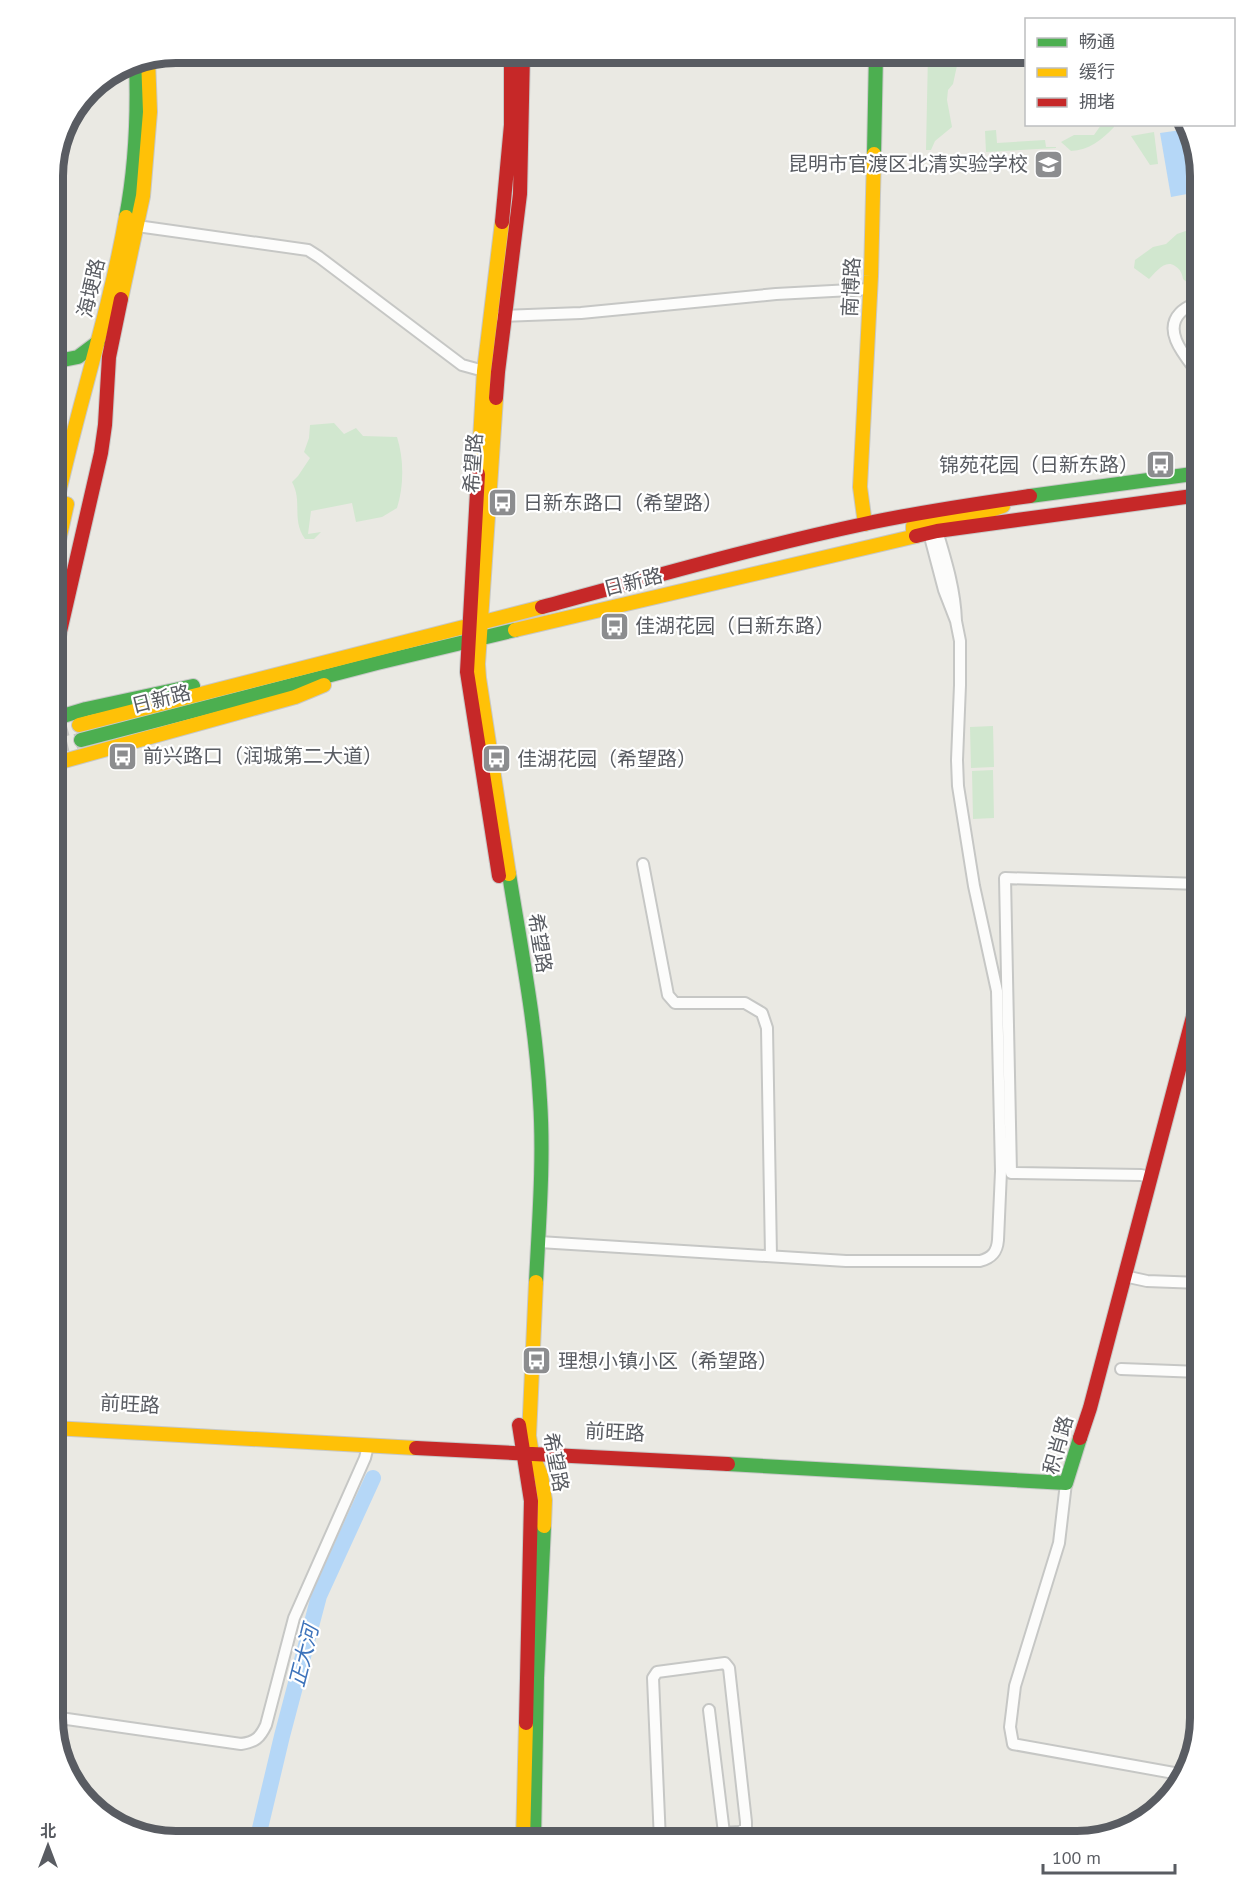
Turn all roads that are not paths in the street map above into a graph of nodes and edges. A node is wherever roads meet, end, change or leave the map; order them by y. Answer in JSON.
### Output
{"nodes":[{"id":1,"x":511,"y":63,"type":"edge"},
{"id":2,"x":523,"y":63,"type":"edge"},
{"id":3,"x":876,"y":63,"type":"edge"},
{"id":4,"x":148,"y":67,"type":"edge"},
{"id":5,"x":136,"y":70,"type":"edge"},
{"id":6,"x":138,"y":226,"type":"junction"},
{"id":7,"x":870,"y":289,"type":"junction"},
{"id":8,"x":1190,"y":307,"type":"edge"},
{"id":9,"x":497,"y":315,"type":"junction"},
{"id":10,"x":105,"y":343,"type":"junction"},
{"id":11,"x":109,"y":358,"type":"junction"},
{"id":12,"x":63,"y":361,"type":"edge"},
{"id":13,"x":1190,"y":362,"type":"edge"},
{"id":14,"x":92,"y":369,"type":"junction"},
{"id":15,"x":63,"y":370,"type":"edge"},
{"id":16,"x":484,"y":371,"type":"junction"},
{"id":17,"x":63,"y":436,"type":"edge"},
{"id":18,"x":1190,"y":474,"type":"edge"},
{"id":19,"x":63,"y":476,"type":"edge"},
{"id":20,"x":1037,"y":494,"type":"junction"},
{"id":21,"x":1190,"y":501,"type":"edge"},
{"id":22,"x":63,"y":521,"type":"edge"},
{"id":23,"x":865,"y":524,"type":"junction"},
{"id":24,"x":930,"y":533,"type":"junction"},
{"id":25,"x":63,"y":579,"type":"edge"},
{"id":26,"x":63,"y":619,"type":"edge"},
{"id":27,"x":475,"y":625,"type":"junction"},
{"id":28,"x":473,"y":641,"type":"junction"},
{"id":29,"x":360,"y":654,"type":"junction"},
{"id":30,"x":377,"y":663,"type":"junction"},
{"id":31,"x":63,"y":716,"type":"edge"},
{"id":32,"x":79,"y":725,"type":"tunnel mouth"},
{"id":33,"x":81,"y":740,"type":"tunnel mouth"},
{"id":34,"x":63,"y":761,"type":"edge"},
{"id":35,"x":643,"y":864,"type":"dead end"},
{"id":36,"x":1190,"y":884,"type":"edge"},
{"id":37,"x":1190,"y":1027,"type":"edge"},
{"id":38,"x":1150,"y":1177,"type":"junction"},
{"id":39,"x":539,"y":1242,"type":"junction"},
{"id":40,"x":771,"y":1256,"type":"junction"},
{"id":41,"x":1124,"y":1276,"type":"junction"},
{"id":42,"x":1190,"y":1283,"type":"edge"},
{"id":43,"x":1120,"y":1369,"type":"dead end"},
{"id":44,"x":1190,"y":1372,"type":"edge"},
{"id":45,"x":63,"y":1420,"type":"edge"},
{"id":46,"x":63,"y":1429,"type":"edge"},
{"id":47,"x":368,"y":1446,"type":"junction"},
{"id":48,"x":526,"y":1450,"type":"junction"},
{"id":49,"x":1067,"y":1480,"type":"junction"},
{"id":50,"x":709,"y":1710,"type":"dead end"},
{"id":51,"x":63,"y":1719,"type":"edge"},
{"id":52,"x":1175,"y":1774,"type":"edge"},
{"id":53,"x":530,"y":1794,"type":"junction"},
{"id":54,"x":524,"y":1831,"type":"edge"},
{"id":55,"x":533,"y":1831,"type":"edge"},
{"id":56,"x":660,"y":1831,"type":"edge"},
{"id":57,"x":724,"y":1831,"type":"edge"},
{"id":58,"x":742,"y":1831,"type":"edge"}],
"edges":[{"from":1,"to":9,"type":"street","name":"希望路"},
{"from":2,"to":9,"type":"street","name":"希望路"},
{"from":3,"to":7,"type":"street","name":"南博路"},
{"from":4,"to":6,"type":"street","name":"海埂路"},
{"from":5,"to":10,"type":"street","name":"海埂路"},
{"from":6,"to":10,"type":"street","name":"海埂路"},
{"from":6,"to":16,"type":"street"},
{"from":7,"to":9,"type":"street"},
{"from":7,"to":23,"type":"street","name":"南博路"},
{"from":8,"to":13,"type":"street"},
{"from":9,"to":16,"type":"street","name":"希望路"},
{"from":9,"to":27,"type":"street","name":"希望路"},
{"from":10,"to":11,"type":"street"},
{"from":10,"to":12,"type":"street"},
{"from":10,"to":14,"type":"street","name":"海埂路"},
{"from":11,"to":25,"type":"street"},
{"from":11,"to":26,"type":"street"},
{"from":14,"to":15,"type":"street"},
{"from":14,"to":17,"type":"street"},
{"from":14,"to":19,"type":"street","name":"海埂路"},
{"from":14,"to":22,"type":"street"},
{"from":16,"to":27,"type":"street","name":"希望路"},
{"from":18,"to":20,"type":"street","name":"日新路"},
{"from":20,"to":23,"type":"street","name":"日新路"},
{"from":20,"to":24,"type":"street"},
{"from":21,"to":24,"type":"street","name":"日新路"},
{"from":23,"to":27,"type":"street","name":"日新路"},
{"from":24,"to":28,"type":"street","name":"日新路"},
{"from":24,"to":40,"type":"street"},
{"from":27,"to":28,"type":"street","name":"希望路"},
{"from":27,"to":29,"type":"street","name":"日新路"},
{"from":28,"to":30,"type":"street","name":"日新路"},
{"from":28,"to":39,"type":"street","name":"希望路"},
{"from":28,"to":48,"type":"street","name":"希望路"},
{"from":29,"to":31,"type":"street","name":"日新路"},
{"from":29,"to":32,"type":"street","name":"日新路"},
{"from":30,"to":33,"type":"street","name":"日新路"},
{"from":30,"to":34,"type":"street"},
{"from":35,"to":40,"type":"street"},
{"from":36,"to":38,"type":"street"},
{"from":37,"to":38,"type":"street","name":"积肖路"},
{"from":38,"to":41,"type":"street","name":"积肖路"},
{"from":39,"to":40,"type":"street"},
{"from":39,"to":48,"type":"street","name":"希望路"},
{"from":41,"to":42,"type":"street"},
{"from":41,"to":49,"type":"street","name":"积肖路"},
{"from":43,"to":44,"type":"street"},
{"from":45,"to":48,"type":"street","name":"前旺路"},
{"from":46,"to":47,"type":"street","name":"前旺路"},
{"from":47,"to":48,"type":"street","name":"前旺路"},
{"from":47,"to":51,"type":"street"},
{"from":48,"to":49,"type":"street","name":"前旺路"},
{"from":48,"to":53,"type":"street","name":"希望路"},
{"from":49,"to":52,"type":"street","name":"积肖路"},
{"from":50,"to":57,"type":"street"},
{"from":53,"to":54,"type":"street","name":"希望路"},
{"from":53,"to":55,"type":"street","name":"希望路"},
{"from":56,"to":58,"type":"street"}]}
